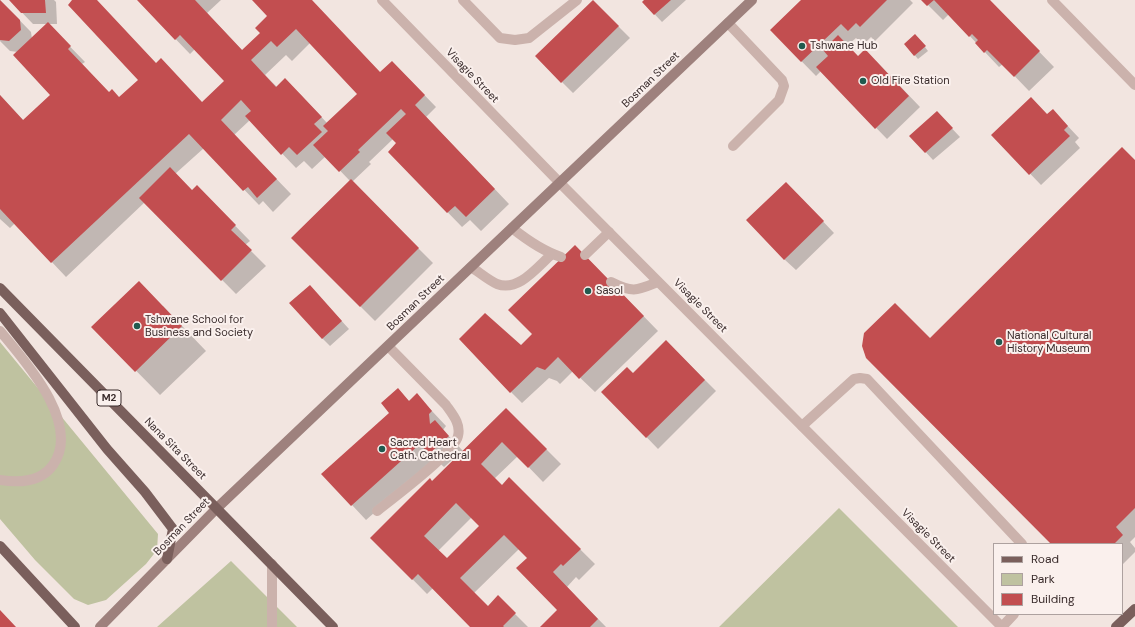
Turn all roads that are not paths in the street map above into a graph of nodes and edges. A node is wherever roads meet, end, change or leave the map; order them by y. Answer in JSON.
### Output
{"nodes":[{"id":1,"x":382,"y":0,"type":"edge"},
{"id":2,"x":463,"y":0,"type":"edge"},
{"id":3,"x":577,"y":0,"type":"edge"},
{"id":4,"x":752,"y":0,"type":"edge"},
{"id":5,"x":1052,"y":0,"type":"edge"},
{"id":6,"x":728,"y":23,"type":"junction"},
{"id":7,"x":1135,"y":85,"type":"edge"},
{"id":8,"x":733,"y":146,"type":"dead end"},
{"id":9,"x":560,"y":183,"type":"junction"},
{"id":10,"x":512,"y":228,"type":"junction"},
{"id":11,"x":609,"y":232,"type":"junction"},
{"id":12,"x":586,"y":255,"type":"dead end"},
{"id":13,"x":471,"y":267,"type":"junction"},
{"id":14,"x":611,"y":282,"type":"dead end"},
{"id":15,"x":658,"y":282,"type":"junction"},
{"id":16,"x":0,"y":288,"type":"edge"},
{"id":17,"x":0,"y":313,"type":"edge"},
{"id":18,"x":0,"y":331,"type":"edge"},
{"id":19,"x":388,"y":346,"type":"junction"},
{"id":20,"x":802,"y":426,"type":"junction"},
{"id":21,"x":0,"y":480,"type":"edge"},
{"id":22,"x":217,"y":508,"type":"junction"},
{"id":23,"x":376,"y":511,"type":"dead end"},
{"id":24,"x":1021,"y":543,"type":"edge"},
{"id":25,"x":0,"y":546,"type":"edge"},
{"id":26,"x":168,"y":559,"type":"junction"},
{"id":27,"x":272,"y":564,"type":"junction"},
{"id":28,"x":1135,"y":609,"type":"edge"},
{"id":29,"x":1013,"y":615,"type":"edge"},
{"id":30,"x":75,"y":627,"type":"edge"},
{"id":31,"x":100,"y":627,"type":"edge"},
{"id":32,"x":272,"y":627,"type":"edge"},
{"id":33,"x":333,"y":627,"type":"edge"},
{"id":34,"x":1002,"y":627,"type":"edge"},
{"id":35,"x":1116,"y":627,"type":"edge"}],
"edges":[{"from":1,"to":9,"type":"street","name":"Visagie Street"},
{"from":2,"to":3,"type":"street"},
{"from":4,"to":6,"type":"main road","name":"Bosman Street"},
{"from":5,"to":7,"type":"street"},
{"from":6,"to":8,"type":"street"},
{"from":6,"to":9,"type":"main road","name":"Bosman Street"},
{"from":9,"to":10,"type":"main road","name":"Bosman Street"},
{"from":9,"to":11,"type":"street","name":"Visagie Street"},
{"from":10,"to":13,"type":"main road","name":"Bosman Street"},
{"from":10,"to":13,"type":"street"},
{"from":11,"to":12,"type":"street"},
{"from":11,"to":15,"type":"street","name":"Visagie Street"},
{"from":13,"to":19,"type":"main road","name":"Bosman Street"},
{"from":14,"to":15,"type":"street"},
{"from":15,"to":20,"type":"street","name":"Visagie Street"},
{"from":16,"to":22,"type":"main road","name":"Nana Sita Street","number":"M2"},
{"from":17,"to":26,"type":"main road"},
{"from":18,"to":21,"type":"street"},
{"from":19,"to":22,"type":"main road","name":"Bosman Street"},
{"from":19,"to":23,"type":"street"},
{"from":20,"to":24,"type":"street"},
{"from":20,"to":34,"type":"street","name":"Visagie Street"},
{"from":22,"to":26,"type":"main road","name":"Bosman Street"},
{"from":22,"to":27,"type":"main road","name":"Nana Sita Street","number":"M2"},
{"from":25,"to":30,"type":"main road"},
{"from":26,"to":31,"type":"main road","name":"Bosman Street"},
{"from":27,"to":32,"type":"street"},
{"from":27,"to":33,"type":"main road","name":"Nana Sita Street","number":"M2"},
{"from":28,"to":35,"type":"main road"},
{"from":29,"to":34,"type":"street"}]}
